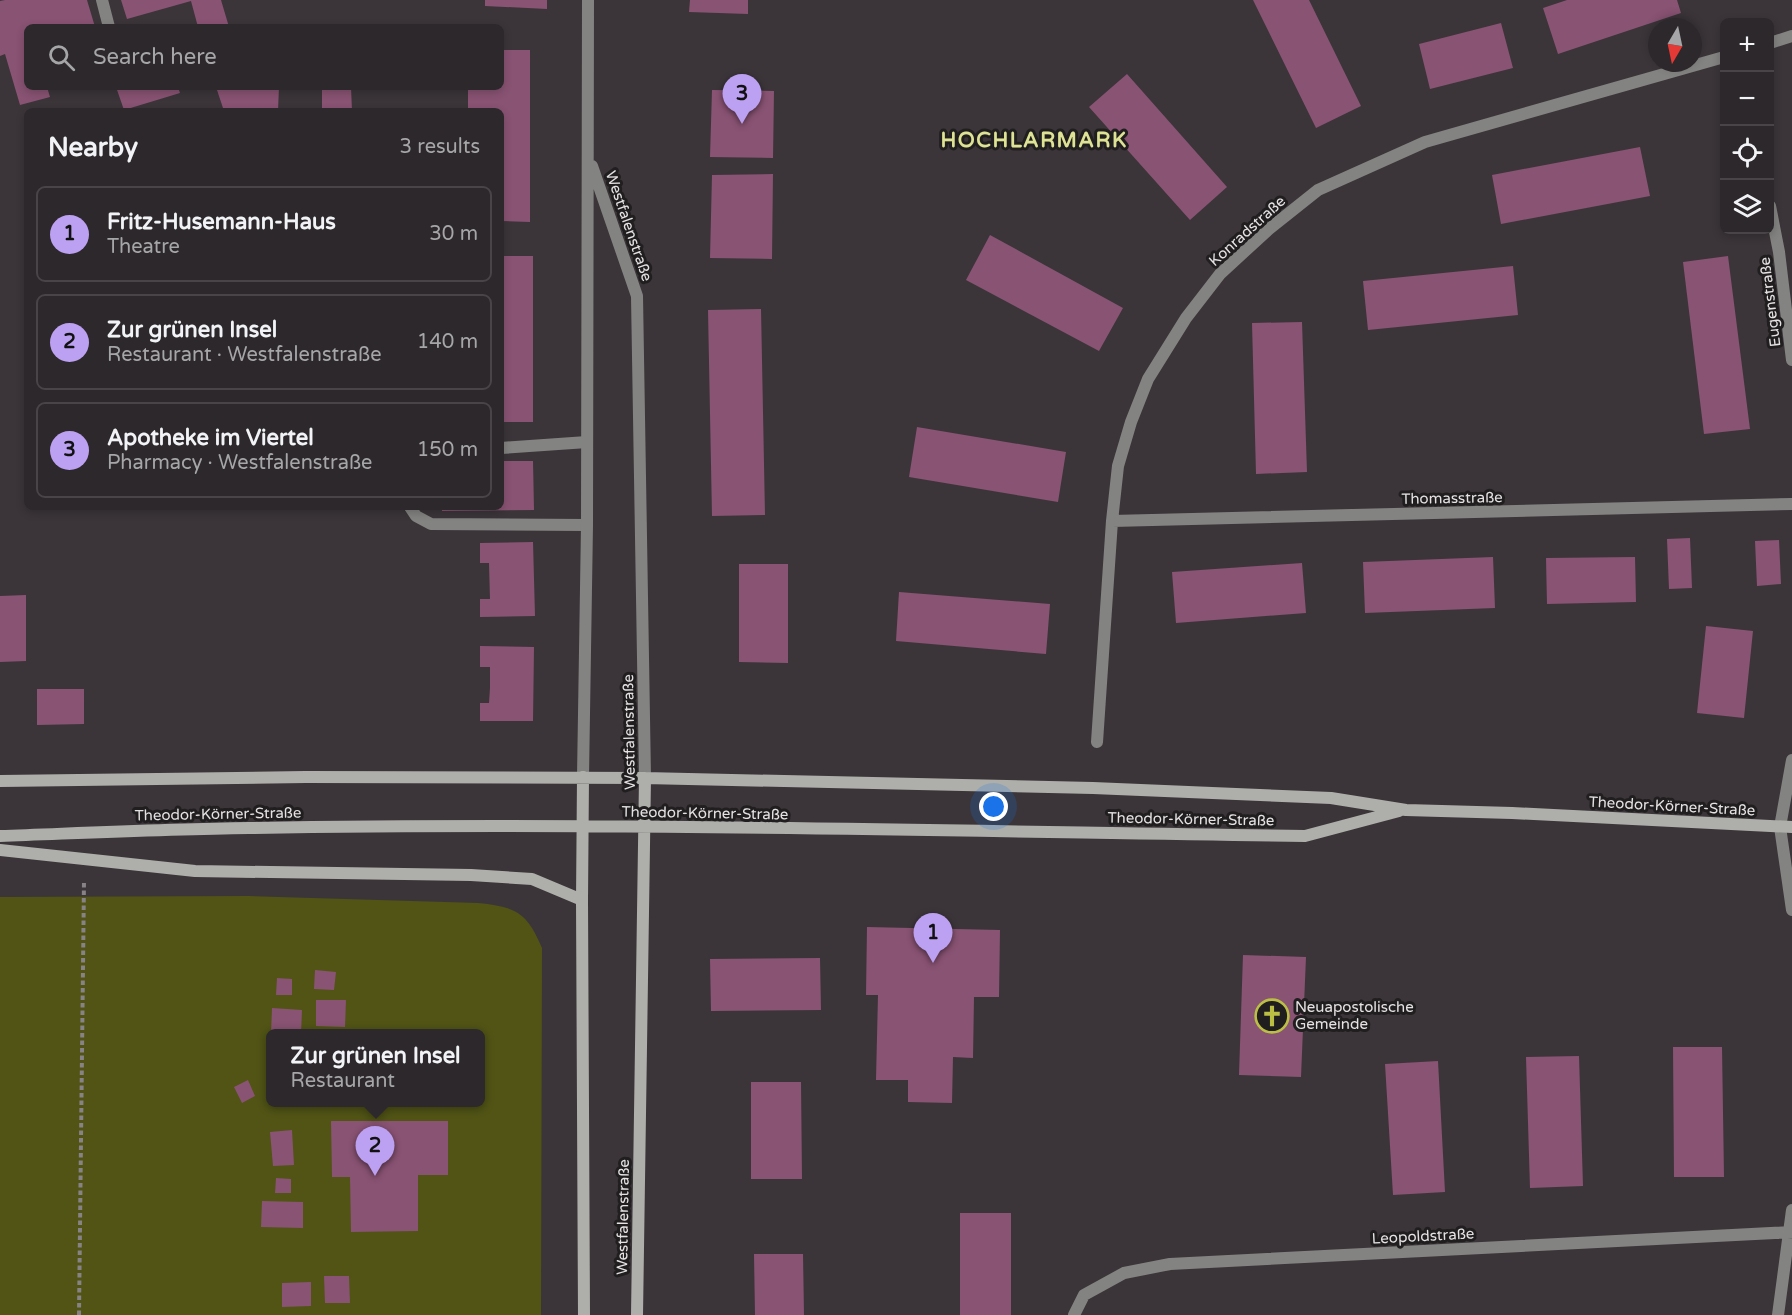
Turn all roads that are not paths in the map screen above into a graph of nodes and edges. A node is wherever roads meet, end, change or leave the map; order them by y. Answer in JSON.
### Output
{"nodes":[{"id":1,"x":102,"y":0,"type":"edge"},
{"id":2,"x":588,"y":0,"type":"edge"},
{"id":3,"x":108,"y":24,"type":"edge"},
{"id":4,"x":1792,"y":36,"type":"edge"},
{"id":5,"x":1774,"y":42,"type":"edge"},
{"id":6,"x":1720,"y":58,"type":"edge"},
{"id":7,"x":589,"y":156,"type":"junction"},
{"id":8,"x":1774,"y":226,"type":"edge"},
{"id":9,"x":1792,"y":360,"type":"edge"},
{"id":10,"x":587,"y":442,"type":"junction"},
{"id":11,"x":504,"y":448,"type":"edge"},
{"id":12,"x":1792,"y":504,"type":"edge"},
{"id":13,"x":412,"y":510,"type":"edge"},
{"id":14,"x":1112,"y":521,"type":"junction"},
{"id":15,"x":587,"y":525,"type":"junction"},
{"id":16,"x":1096,"y":742,"type":"dead end"},
{"id":17,"x":1792,"y":760,"type":"edge"},
{"id":18,"x":583,"y":777,"type":"junction"},
{"id":19,"x":645,"y":778,"type":"junction"},
{"id":20,"x":0,"y":781,"type":"edge"},
{"id":21,"x":1406,"y":810,"type":"junction"},
{"id":22,"x":582,"y":826,"type":"junction"},
{"id":23,"x":645,"y":827,"type":"junction"},
{"id":24,"x":1786,"y":827,"type":"edge"},
{"id":25,"x":0,"y":836,"type":"edge"},
{"id":26,"x":0,"y":850,"type":"edge"},
{"id":27,"x":582,"y":900,"type":"junction"},
{"id":28,"x":1792,"y":910,"type":"edge"},
{"id":29,"x":1792,"y":1210,"type":"edge"},
{"id":30,"x":1791,"y":1232,"type":"edge"},
{"id":31,"x":584,"y":1315,"type":"edge"},
{"id":32,"x":637,"y":1315,"type":"edge"},
{"id":33,"x":1074,"y":1315,"type":"edge"},
{"id":34,"x":1778,"y":1315,"type":"edge"}],
"edges":[{"from":1,"to":3,"type":"street"},
{"from":2,"to":7,"type":"street","name":"Westfalenstraße"},
{"from":4,"to":5,"type":"street"},
{"from":6,"to":14,"type":"street","name":"Konradstraße"},
{"from":7,"to":10,"type":"street","name":"Westfalenstraße"},
{"from":7,"to":19,"type":"street","name":"Westfalenstraße"},
{"from":8,"to":9,"type":"street","name":"Eugenstraße"},
{"from":10,"to":11,"type":"street"},
{"from":10,"to":15,"type":"street","name":"Westfalenstraße"},
{"from":12,"to":14,"type":"street","name":"Thomasstraße"},
{"from":13,"to":15,"type":"street"},
{"from":14,"to":16,"type":"street","name":"Konradstraße"},
{"from":15,"to":18,"type":"street","name":"Westfalenstraße"},
{"from":17,"to":24,"type":"street"},
{"from":18,"to":19,"type":"main road","name":"Theodor-Körner-Straße"},
{"from":18,"to":20,"type":"main road","name":"Theodor-Körner-Straße"},
{"from":18,"to":22,"type":"main road","name":"Westfalenstraße"},
{"from":19,"to":21,"type":"main road","name":"Theodor-Körner-Straße"},
{"from":19,"to":23,"type":"main road","name":"Westfalenstraße"},
{"from":21,"to":23,"type":"main road","name":"Theodor-Körner-Straße"},
{"from":21,"to":24,"type":"main road","name":"Theodor-Körner-Straße"},
{"from":22,"to":23,"type":"main road","name":"Theodor-Körner-Straße"},
{"from":22,"to":25,"type":"main road","name":"Theodor-Körner-Straße"},
{"from":22,"to":27,"type":"main road","name":"Westfalenstraße"},
{"from":23,"to":32,"type":"main road","name":"Westfalenstraße"},
{"from":24,"to":28,"type":"street"},
{"from":26,"to":27,"type":"main road"},
{"from":27,"to":31,"type":"main road","name":"Westfalenstraße"},
{"from":29,"to":30,"type":"street"},
{"from":30,"to":33,"type":"street","name":"Leopoldstraße"},
{"from":30,"to":34,"type":"street"}]}
